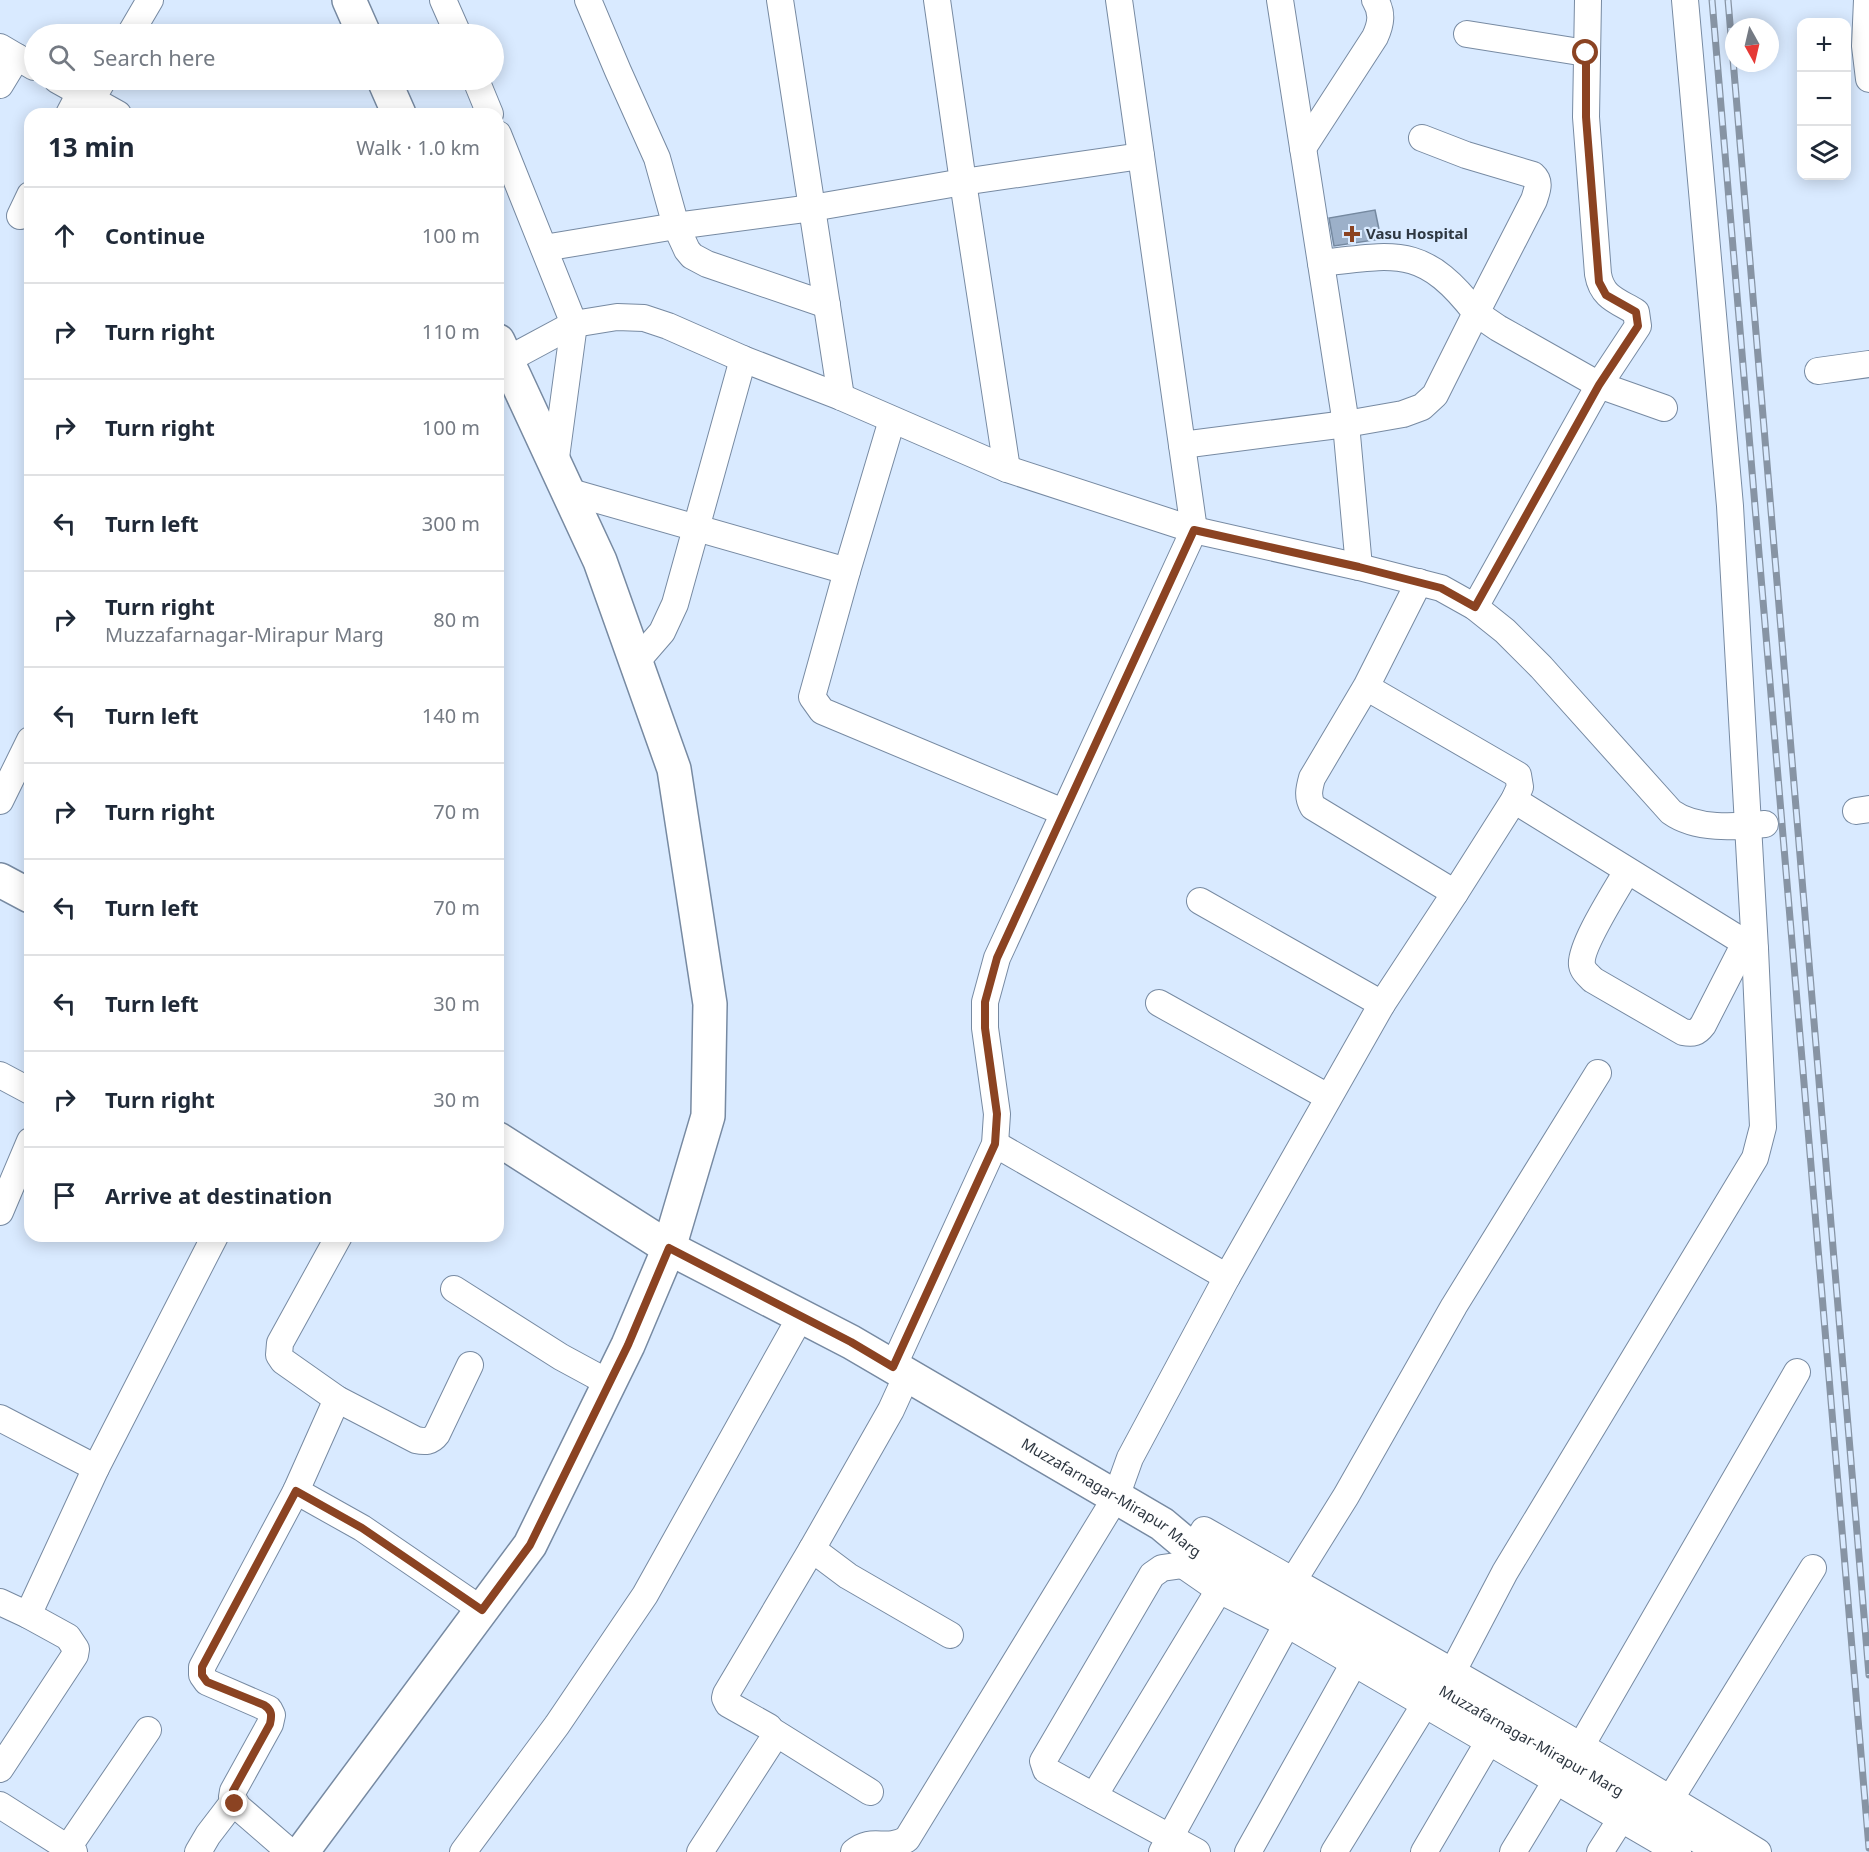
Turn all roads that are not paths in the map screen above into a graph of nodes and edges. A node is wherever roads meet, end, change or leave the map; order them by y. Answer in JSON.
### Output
{"nodes":[{"id":1,"x":150,"y":0,"type":"edge"},
{"id":2,"x":350,"y":0,"type":"edge"},
{"id":3,"x":443,"y":0,"type":"edge"},
{"id":4,"x":588,"y":0,"type":"edge"},
{"id":5,"x":780,"y":0,"type":"edge"},
{"id":6,"x":938,"y":0,"type":"edge"},
{"id":7,"x":1119,"y":0,"type":"edge"},
{"id":8,"x":1280,"y":0,"type":"edge"},
{"id":9,"x":1375,"y":0,"type":"edge"},
{"id":10,"x":1588,"y":0,"type":"edge"},
{"id":11,"x":1685,"y":0,"type":"edge"},
{"id":12,"x":1867,"y":0,"type":"edge"},
{"id":13,"x":136,"y":24,"type":"edge"},
{"id":14,"x":360,"y":24,"type":"edge"},
{"id":15,"x":454,"y":24,"type":"edge"},
{"id":16,"x":1467,"y":34,"type":"dead end"},
{"id":17,"x":1586,"y":53,"type":"junction"},
{"id":18,"x":17,"y":57,"type":"edge"},
{"id":19,"x":1869,"y":79,"type":"edge"},
{"id":20,"x":0,"y":85,"type":"edge"},
{"id":21,"x":388,"y":90,"type":"edge"},
{"id":22,"x":480,"y":90,"type":"edge"},
{"id":23,"x":86,"y":96,"type":"edge"},
{"id":24,"x":107,"y":108,"type":"edge"},
{"id":25,"x":396,"y":108,"type":"edge"},
{"id":26,"x":488,"y":108,"type":"edge"},
{"id":27,"x":1422,"y":138,"type":"dead end"},
{"id":28,"x":1303,"y":147,"type":"junction"},
{"id":29,"x":504,"y":149,"type":"edge"},
{"id":30,"x":1141,"y":156,"type":"junction"},
{"id":31,"x":963,"y":182,"type":"junction"},
{"id":32,"x":812,"y":208,"type":"junction"},
{"id":33,"x":675,"y":226,"type":"junction"},
{"id":34,"x":544,"y":248,"type":"junction"},
{"id":35,"x":1321,"y":263,"type":"junction"},
{"id":36,"x":827,"y":305,"type":"junction"},
{"id":37,"x":1476,"y":313,"type":"junction"},
{"id":38,"x":574,"y":324,"type":"junction"},
{"id":39,"x":504,"y":349,"type":"edge"},
{"id":40,"x":504,"y":354,"type":"edge"},
{"id":41,"x":743,"y":359,"type":"junction"},
{"id":42,"x":1869,"y":364,"type":"edge"},
{"id":43,"x":1818,"y":371,"type":"dead end"},
{"id":44,"x":1599,"y":385,"type":"junction"},
{"id":45,"x":841,"y":397,"type":"junction"},
{"id":46,"x":1664,"y":408,"type":"dead end"},
{"id":47,"x":892,"y":420,"type":"junction"},
{"id":48,"x":1346,"y":424,"type":"junction"},
{"id":49,"x":1182,"y":445,"type":"junction"},
{"id":50,"x":1007,"y":468,"type":"junction"},
{"id":51,"x":561,"y":478,"type":"junction"},
{"id":52,"x":696,"y":528,"type":"junction"},
{"id":53,"x":1194,"y":530,"type":"junction"},
{"id":54,"x":1359,"y":567,"type":"junction"},
{"id":55,"x":847,"y":571,"type":"junction"},
{"id":56,"x":1419,"y":582,"type":"junction"},
{"id":57,"x":1475,"y":607,"type":"junction"},
{"id":58,"x":636,"y":662,"type":"junction"},
{"id":59,"x":1366,"y":687,"type":"junction"},
{"id":60,"x":24,"y":752,"type":"edge"},
{"id":61,"x":1514,"y":800,"type":"junction"},
{"id":62,"x":0,"y":801,"type":"edge"},
{"id":63,"x":1063,"y":812,"type":"junction"},
{"id":64,"x":1756,"y":824,"type":"junction"},
{"id":65,"x":1627,"y":871,"type":"junction"},
{"id":66,"x":0,"y":880,"type":"edge"},
{"id":67,"x":24,"y":893,"type":"edge"},
{"id":68,"x":1455,"y":893,"type":"junction"},
{"id":69,"x":1200,"y":901,"type":"dead end"},
{"id":70,"x":1750,"y":946,"type":"junction"},
{"id":71,"x":1160,"y":1002,"type":"dead end"},
{"id":72,"x":1382,"y":1004,"type":"junction"},
{"id":73,"x":1598,"y":1072,"type":"dead end"},
{"id":74,"x":0,"y":1074,"type":"edge"},
{"id":75,"x":24,"y":1088,"type":"edge"},
{"id":76,"x":1328,"y":1097,"type":"junction"},
{"id":77,"x":504,"y":1142,"type":"edge"},
{"id":78,"x":995,"y":1144,"type":"junction"},
{"id":79,"x":24,"y":1153,"type":"edge"},
{"id":80,"x":3,"y":1196,"type":"edge"},
{"id":81,"x":212,"y":1242,"type":"edge"},
{"id":82,"x":336,"y":1242,"type":"edge"},
{"id":83,"x":669,"y":1248,"type":"junction"},
{"id":84,"x":1227,"y":1277,"type":"junction"},
{"id":85,"x":453,"y":1289,"type":"dead end"},
{"id":86,"x":801,"y":1316,"type":"junction"},
{"id":87,"x":470,"y":1365,"type":"dead end"},
{"id":88,"x":900,"y":1371,"type":"junction"},
{"id":89,"x":1797,"y":1372,"type":"dead end"},
{"id":90,"x":609,"y":1383,"type":"junction"},
{"id":91,"x":337,"y":1399,"type":"junction"},
{"id":92,"x":0,"y":1418,"type":"edge"},
{"id":93,"x":96,"y":1468,"type":"junction"},
{"id":94,"x":296,"y":1491,"type":"junction"},
{"id":95,"x":1116,"y":1497,"type":"junction"},
{"id":96,"x":812,"y":1549,"type":"junction"},
{"id":97,"x":1188,"y":1557,"type":"junction"},
{"id":98,"x":1813,"y":1568,"type":"dead end"},
{"id":99,"x":1293,"y":1581,"type":"junction"},
{"id":100,"x":1219,"y":1590,"type":"junction"},
{"id":101,"x":0,"y":1602,"type":"edge"},
{"id":102,"x":482,"y":1610,"type":"junction"},
{"id":103,"x":28,"y":1615,"type":"junction"},
{"id":104,"x":1287,"y":1624,"type":"junction"},
{"id":105,"x":950,"y":1635,"type":"dead end"},
{"id":106,"x":1354,"y":1663,"type":"junction"},
{"id":107,"x":1453,"y":1671,"type":"junction"},
{"id":108,"x":1425,"y":1704,"type":"junction"},
{"id":109,"x":148,"y":1730,"type":"dead end"},
{"id":110,"x":774,"y":1732,"type":"junction"},
{"id":111,"x":1489,"y":1742,"type":"junction"},
{"id":112,"x":1581,"y":1746,"type":"junction"},
{"id":113,"x":0,"y":1770,"type":"edge"},
{"id":114,"x":1556,"y":1781,"type":"junction"},
{"id":115,"x":870,"y":1792,"type":"dead end"},
{"id":116,"x":1094,"y":1796,"type":"junction"},
{"id":117,"x":1671,"y":1798,"type":"junction"},
{"id":118,"x":234,"y":1801,"type":"junction"},
{"id":119,"x":0,"y":1805,"type":"edge"},
{"id":120,"x":1621,"y":1819,"type":"junction"},
{"id":121,"x":1165,"y":1845,"type":"edge"},
{"id":122,"x":69,"y":1851,"type":"edge"},
{"id":123,"x":198,"y":1852,"type":"edge"},
{"id":124,"x":291,"y":1852,"type":"edge"},
{"id":125,"x":302,"y":1852,"type":"edge"},
{"id":126,"x":463,"y":1852,"type":"edge"},
{"id":127,"x":700,"y":1852,"type":"edge"},
{"id":128,"x":854,"y":1852,"type":"edge"},
{"id":129,"x":1197,"y":1852,"type":"edge"},
{"id":130,"x":1248,"y":1852,"type":"edge"},
{"id":131,"x":1334,"y":1852,"type":"edge"},
{"id":132,"x":1424,"y":1852,"type":"edge"},
{"id":133,"x":1513,"y":1852,"type":"edge"},
{"id":134,"x":1600,"y":1852,"type":"edge"},
{"id":135,"x":1678,"y":1852,"type":"edge"},
{"id":136,"x":1727,"y":1852,"type":"edge"},
{"id":137,"x":1758,"y":1852,"type":"edge"}],
"edges":[{"from":1,"to":13,"type":"street"},
{"from":2,"to":14,"type":"main road"},
{"from":3,"to":15,"type":"street"},
{"from":4,"to":33,"type":"street"},
{"from":5,"to":32,"type":"street"},
{"from":6,"to":31,"type":"street"},
{"from":7,"to":30,"type":"street"},
{"from":8,"to":28,"type":"street"},
{"from":9,"to":28,"type":"street"},
{"from":10,"to":17,"type":"street"},
{"from":11,"to":64,"type":"street"},
{"from":12,"to":19,"type":"street"},
{"from":16,"to":17,"type":"street"},
{"from":17,"to":44,"type":"street"},
{"from":18,"to":20,"type":"street"},
{"from":21,"to":25,"type":"main road"},
{"from":22,"to":26,"type":"street"},
{"from":23,"to":24,"type":"street"},
{"from":27,"to":37,"type":"street"},
{"from":28,"to":35,"type":"street"},
{"from":29,"to":34,"type":"street"},
{"from":30,"to":31,"type":"street"},
{"from":30,"to":49,"type":"street"},
{"from":31,"to":32,"type":"street"},
{"from":31,"to":50,"type":"street"},
{"from":32,"to":33,"type":"street"},
{"from":32,"to":36,"type":"street"},
{"from":33,"to":34,"type":"street"},
{"from":33,"to":36,"type":"street"},
{"from":34,"to":38,"type":"street"},
{"from":35,"to":37,"type":"street"},
{"from":35,"to":48,"type":"street"},
{"from":36,"to":45,"type":"street"},
{"from":37,"to":44,"type":"street"},
{"from":37,"to":48,"type":"street"},
{"from":38,"to":39,"type":"street"},
{"from":38,"to":41,"type":"street"},
{"from":38,"to":51,"type":"street"},
{"from":40,"to":51,"type":"main road"},
{"from":41,"to":45,"type":"street"},
{"from":41,"to":52,"type":"street"},
{"from":42,"to":43,"type":"street"},
{"from":44,"to":46,"type":"street"},
{"from":44,"to":57,"type":"street"},
{"from":45,"to":47,"type":"street"},
{"from":47,"to":50,"type":"street"},
{"from":47,"to":55,"type":"street"},
{"from":48,"to":49,"type":"street"},
{"from":48,"to":54,"type":"street"},
{"from":49,"to":53,"type":"street"},
{"from":50,"to":53,"type":"street"},
{"from":51,"to":52,"type":"street"},
{"from":51,"to":58,"type":"main road"},
{"from":52,"to":55,"type":"street"},
{"from":52,"to":58,"type":"street"},
{"from":53,"to":54,"type":"street"},
{"from":53,"to":63,"type":"street"},
{"from":54,"to":56,"type":"street"},
{"from":55,"to":63,"type":"street"},
{"from":56,"to":57,"type":"street"},
{"from":56,"to":59,"type":"street"},
{"from":57,"to":64,"type":"street"},
{"from":58,"to":83,"type":"main road"},
{"from":59,"to":61,"type":"street"},
{"from":59,"to":68,"type":"street"},
{"from":60,"to":62,"type":"street"},
{"from":61,"to":65,"type":"street"},
{"from":61,"to":68,"type":"street"},
{"from":63,"to":78,"type":"street"},
{"from":64,"to":70,"type":"street"},
{"from":65,"to":70,"type":"street"},
{"from":65,"to":70,"type":"street"},
{"from":66,"to":67,"type":"main road"},
{"from":68,"to":72,"type":"street"},
{"from":69,"to":72,"type":"street"},
{"from":70,"to":107,"type":"street"},
{"from":71,"to":76,"type":"street"},
{"from":72,"to":76,"type":"street"},
{"from":73,"to":99,"type":"street"},
{"from":74,"to":75,"type":"street"},
{"from":76,"to":84,"type":"street"},
{"from":77,"to":83,"type":"main road","name":"Muzzafarnagar-Mirapur Marg"},
{"from":78,"to":84,"type":"street"},
{"from":78,"to":88,"type":"street"},
{"from":79,"to":80,"type":"street"},
{"from":81,"to":93,"type":"street"},
{"from":82,"to":91,"type":"street"},
{"from":83,"to":86,"type":"main road","name":"Muzzafarnagar-Mirapur Marg"},
{"from":83,"to":90,"type":"main road"},
{"from":84,"to":95,"type":"street"},
{"from":85,"to":90,"type":"street"},
{"from":86,"to":88,"type":"main road","name":"Muzzafarnagar-Mirapur Marg"},
{"from":86,"to":126,"type":"street"},
{"from":87,"to":91,"type":"street"},
{"from":88,"to":95,"type":"main road","name":"Muzzafarnagar-Mirapur Marg"},
{"from":88,"to":96,"type":"street"},
{"from":89,"to":112,"type":"street"},
{"from":90,"to":102,"type":"main road"},
{"from":91,"to":94,"type":"street"},
{"from":92,"to":93,"type":"street"},
{"from":93,"to":103,"type":"street"},
{"from":94,"to":102,"type":"street"},
{"from":94,"to":118,"type":"street"},
{"from":95,"to":97,"type":"main road","name":"Muzzafarnagar-Mirapur Marg"},
{"from":95,"to":128,"type":"street"},
{"from":96,"to":105,"type":"street"},
{"from":96,"to":110,"type":"street"},
{"from":97,"to":99,"type":"street"},
{"from":97,"to":100,"type":"street"},
{"from":97,"to":116,"type":"street"},
{"from":97,"to":136,"type":"main road","name":"Muzzafarnagar-Mirapur Marg"},
{"from":98,"to":117,"type":"street"},
{"from":99,"to":107,"type":"street"},
{"from":100,"to":104,"type":"street"},
{"from":100,"to":116,"type":"street"},
{"from":101,"to":103,"type":"street"},
{"from":102,"to":125,"type":"main road"},
{"from":103,"to":113,"type":"street"},
{"from":104,"to":106,"type":"street"},
{"from":104,"to":121,"type":"street"},
{"from":106,"to":108,"type":"street"},
{"from":106,"to":130,"type":"street"},
{"from":107,"to":112,"type":"street"},
{"from":108,"to":111,"type":"street"},
{"from":108,"to":131,"type":"street"},
{"from":109,"to":122,"type":"street"},
{"from":110,"to":115,"type":"street"},
{"from":110,"to":127,"type":"street"},
{"from":111,"to":114,"type":"street"},
{"from":111,"to":132,"type":"street"},
{"from":112,"to":117,"type":"street"},
{"from":114,"to":120,"type":"street"},
{"from":114,"to":133,"type":"street"},
{"from":116,"to":121,"type":"street"},
{"from":117,"to":137,"type":"street"},
{"from":118,"to":123,"type":"street"},
{"from":118,"to":124,"type":"street"},
{"from":119,"to":122,"type":"street"},
{"from":120,"to":134,"type":"street"},
{"from":120,"to":135,"type":"street"},
{"from":121,"to":129,"type":"street"}]}
